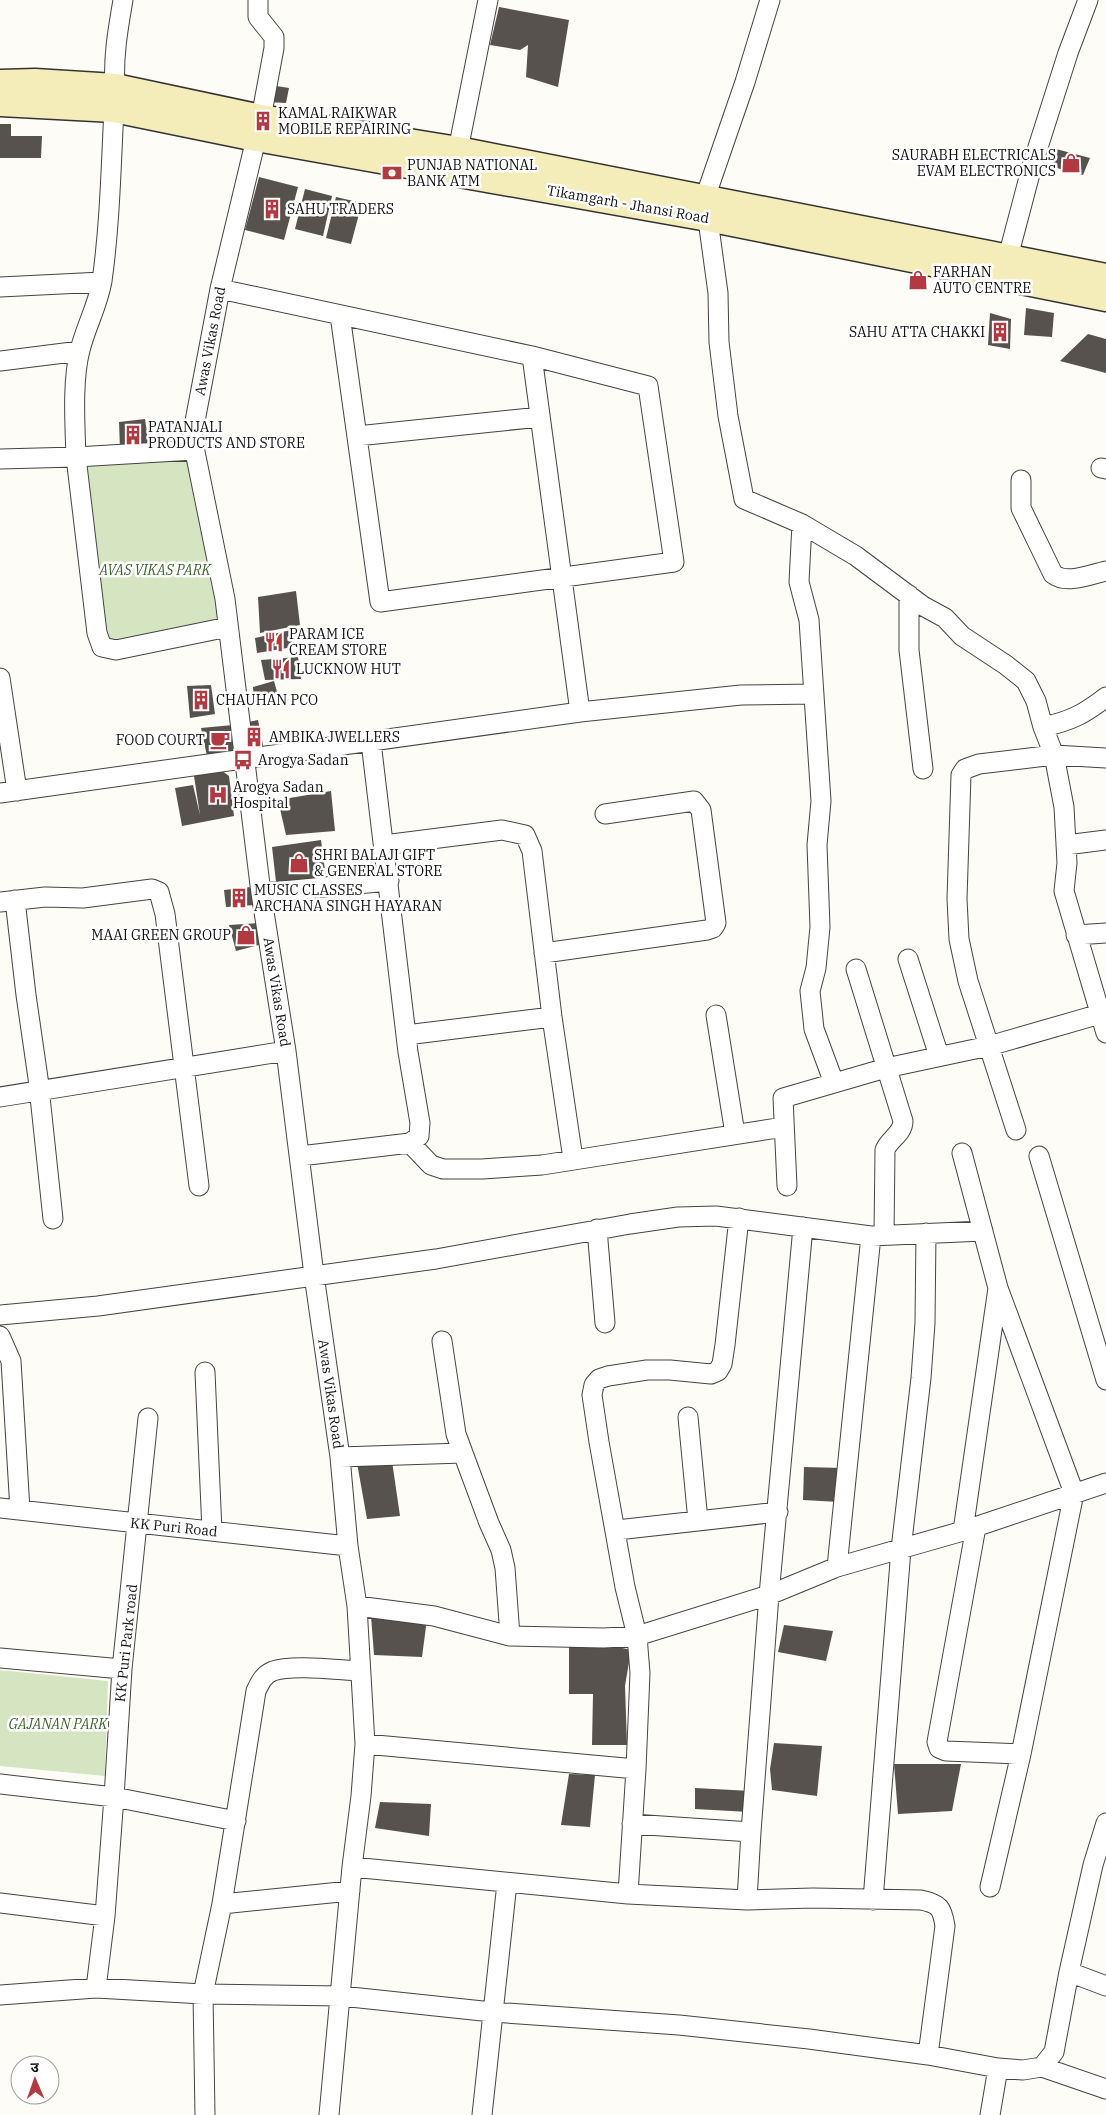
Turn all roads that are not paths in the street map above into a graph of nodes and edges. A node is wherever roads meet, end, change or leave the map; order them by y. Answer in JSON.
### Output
{"nodes":[{"id":1,"x":123,"y":0,"type":"edge"},
{"id":2,"x":258,"y":0,"type":"edge"},
{"id":3,"x":488,"y":0,"type":"edge"},
{"id":4,"x":770,"y":0,"type":"edge"},
{"id":5,"x":1088,"y":0,"type":"edge"},
{"id":6,"x":0,"y":84,"type":"edge"},
{"id":7,"x":114,"y":98,"type":"junction"},
{"id":8,"x":0,"y":103,"type":"edge"},
{"id":9,"x":258,"y":128,"type":"junction"},
{"id":10,"x":458,"y":150,"type":"junction"},
{"id":11,"x":706,"y":208,"type":"junction"},
{"id":12,"x":1008,"y":257,"type":"junction"},
{"id":13,"x":1106,"y":277,"type":"edge"},
{"id":14,"x":102,"y":282,"type":"junction"},
{"id":15,"x":0,"y":287,"type":"edge"},
{"id":16,"x":220,"y":289,"type":"junction"},
{"id":17,"x":1106,"y":298,"type":"edge"},
{"id":18,"x":340,"y":315,"type":"junction"},
{"id":19,"x":80,"y":351,"type":"junction"},
{"id":20,"x":532,"y":356,"type":"junction"},
{"id":21,"x":0,"y":361,"type":"edge"},
{"id":22,"x":540,"y":416,"type":"junction"},
{"id":23,"x":357,"y":436,"type":"junction"},
{"id":24,"x":194,"y":450,"type":"junction"},
{"id":25,"x":76,"y":457,"type":"junction"},
{"id":26,"x":0,"y":459,"type":"edge"},
{"id":27,"x":1021,"y":480,"type":"dead end"},
{"id":28,"x":802,"y":524,"type":"junction"},
{"id":29,"x":1106,"y":571,"type":"edge"},
{"id":30,"x":562,"y":578,"type":"junction"},
{"id":31,"x":909,"y":595,"type":"junction"},
{"id":32,"x":228,"y":627,"type":"junction"},
{"id":33,"x":0,"y":678,"type":"edge"},
{"id":34,"x":814,"y":694,"type":"junction"},
{"id":35,"x":1106,"y":697,"type":"edge"},
{"id":36,"x":580,"y":712,"type":"junction"},
{"id":37,"x":1043,"y":727,"type":"junction"},
{"id":38,"x":370,"y":742,"type":"junction"},
{"id":39,"x":1054,"y":755,"type":"junction"},
{"id":40,"x":1106,"y":758,"type":"edge"},
{"id":41,"x":243,"y":760,"type":"junction"},
{"id":42,"x":922,"y":768,"type":"dead end"},
{"id":43,"x":8,"y":792,"type":"edge"},
{"id":44,"x":605,"y":814,"type":"dead end"},
{"id":45,"x":1106,"y":840,"type":"edge"},
{"id":46,"x":1066,"y":845,"type":"junction"},
{"id":47,"x":384,"y":846,"type":"junction"},
{"id":48,"x":389,"y":880,"type":"junction"},
{"id":49,"x":261,"y":893,"type":"junction"},
{"id":50,"x":7,"y":901,"type":"edge"},
{"id":51,"x":1106,"y":933,"type":"edge"},
{"id":52,"x":1076,"y":935,"type":"junction"},
{"id":53,"x":544,"y":953,"type":"junction"},
{"id":54,"x":908,"y":959,"type":"dead end"},
{"id":55,"x":856,"y":969,"type":"dead end"},
{"id":56,"x":1100,"y":1014,"type":"junction"},
{"id":57,"x":716,"y":1016,"type":"dead end"},
{"id":58,"x":552,"y":1017,"type":"junction"},
{"id":59,"x":1106,"y":1033,"type":"edge"},
{"id":60,"x":406,"y":1035,"type":"junction"},
{"id":61,"x":989,"y":1046,"type":"junction"},
{"id":62,"x":286,"y":1051,"type":"junction"},
{"id":63,"x":939,"y":1056,"type":"junction"},
{"id":64,"x":184,"y":1067,"type":"junction"},
{"id":65,"x":886,"y":1068,"type":"junction"},
{"id":66,"x":834,"y":1083,"type":"junction"},
{"id":67,"x":40,"y":1091,"type":"junction"},
{"id":68,"x":0,"y":1097,"type":"edge"},
{"id":69,"x":784,"y":1127,"type":"junction"},
{"id":70,"x":1016,"y":1130,"type":"dead end"},
{"id":71,"x":735,"y":1134,"type":"junction"},
{"id":72,"x":410,"y":1143,"type":"junction"},
{"id":73,"x":962,"y":1153,"type":"dead end"},
{"id":74,"x":300,"y":1156,"type":"junction"},
{"id":75,"x":1039,"y":1156,"type":"dead end"},
{"id":76,"x":573,"y":1158,"type":"junction"},
{"id":77,"x":199,"y":1186,"type":"dead end"},
{"id":78,"x":787,"y":1186,"type":"dead end"},
{"id":79,"x":739,"y":1218,"type":"junction"},
{"id":80,"x":53,"y":1219,"type":"dead end"},
{"id":81,"x":803,"y":1227,"type":"junction"},
{"id":82,"x":597,"y":1230,"type":"junction"},
{"id":83,"x":983,"y":1231,"type":"junction"},
{"id":84,"x":926,"y":1233,"type":"junction"},
{"id":85,"x":877,"y":1236,"type":"junction"},
{"id":86,"x":314,"y":1275,"type":"junction"},
{"id":87,"x":998,"y":1288,"type":"junction"},
{"id":88,"x":0,"y":1315,"type":"edge"},
{"id":89,"x":605,"y":1323,"type":"dead end"},
{"id":90,"x":0,"y":1336,"type":"edge"},
{"id":91,"x":442,"y":1341,"type":"dead end"},
{"id":92,"x":205,"y":1372,"type":"dead end"},
{"id":93,"x":1106,"y":1380,"type":"edge"},
{"id":94,"x":688,"y":1417,"type":"dead end"},
{"id":95,"x":148,"y":1418,"type":"dead end"},
{"id":96,"x":462,"y":1453,"type":"junction"},
{"id":97,"x":340,"y":1457,"type":"junction"},
{"id":98,"x":1106,"y":1483,"type":"edge"},
{"id":99,"x":1074,"y":1493,"type":"junction"},
{"id":100,"x":0,"y":1508,"type":"edge"},
{"id":101,"x":20,"y":1510,"type":"junction"},
{"id":102,"x":778,"y":1512,"type":"junction"},
{"id":103,"x":698,"y":1521,"type":"junction"},
{"id":104,"x":138,"y":1523,"type":"junction"},
{"id":105,"x":970,"y":1529,"type":"junction"},
{"id":106,"x":616,"y":1530,"type":"junction"},
{"id":107,"x":212,"y":1531,"type":"junction"},
{"id":108,"x":348,"y":1546,"type":"junction"},
{"id":109,"x":901,"y":1549,"type":"junction"},
{"id":110,"x":837,"y":1567,"type":"junction"},
{"id":111,"x":769,"y":1594,"type":"junction"},
{"id":112,"x":357,"y":1606,"type":"junction"},
{"id":113,"x":510,"y":1636,"type":"junction"},
{"id":114,"x":637,"y":1636,"type":"junction"},
{"id":115,"x":0,"y":1658,"type":"edge"},
{"id":116,"x":122,"y":1669,"type":"junction"},
{"id":117,"x":360,"y":1671,"type":"junction"},
{"id":118,"x":365,"y":1744,"type":"junction"},
{"id":119,"x":1021,"y":1754,"type":"junction"},
{"id":120,"x":636,"y":1769,"type":"junction"},
{"id":121,"x":0,"y":1784,"type":"edge"},
{"id":122,"x":114,"y":1797,"type":"junction"},
{"id":123,"x":236,"y":1821,"type":"junction"},
{"id":124,"x":1106,"y":1823,"type":"edge"},
{"id":125,"x":632,"y":1824,"type":"junction"},
{"id":126,"x":751,"y":1832,"type":"junction"},
{"id":127,"x":352,"y":1867,"type":"junction"},
{"id":128,"x":1099,"y":1867,"type":"edge"},
{"id":129,"x":507,"y":1883,"type":"junction"},
{"id":130,"x":990,"y":1887,"type":"dead end"},
{"id":131,"x":350,"y":1891,"type":"junction"},
{"id":132,"x":628,"y":1894,"type":"junction"},
{"id":133,"x":747,"y":1900,"type":"junction"},
{"id":134,"x":873,"y":1900,"type":"junction"},
{"id":135,"x":0,"y":1903,"type":"edge"},
{"id":136,"x":222,"y":1904,"type":"junction"},
{"id":137,"x":105,"y":1916,"type":"junction"},
{"id":138,"x":1069,"y":1972,"type":"junction"},
{"id":139,"x":1106,"y":1986,"type":"edge"},
{"id":140,"x":96,"y":1988,"type":"junction"},
{"id":141,"x":203,"y":1994,"type":"junction"},
{"id":142,"x":0,"y":1995,"type":"edge"},
{"id":143,"x":340,"y":1996,"type":"junction"},
{"id":144,"x":492,"y":2012,"type":"junction"},
{"id":145,"x":928,"y":2055,"type":"junction"},
{"id":146,"x":1042,"y":2067,"type":"junction"},
{"id":147,"x":998,"y":2068,"type":"junction"},
{"id":148,"x":1106,"y":2089,"type":"edge"},
{"id":149,"x":205,"y":2115,"type":"edge"},
{"id":150,"x":329,"y":2115,"type":"edge"},
{"id":151,"x":482,"y":2115,"type":"edge"},
{"id":152,"x":991,"y":2115,"type":"edge"}],
"edges":[{"from":1,"to":7,"type":"street"},
{"from":2,"to":9,"type":"street","name":"Awas Vikas Road"},
{"from":3,"to":10,"type":"street"},
{"from":4,"to":11,"type":"street"},
{"from":5,"to":12,"type":"street"},
{"from":6,"to":7,"type":"street"},
{"from":7,"to":8,"type":"street"},
{"from":7,"to":9,"type":"street"},
{"from":7,"to":14,"type":"street"},
{"from":9,"to":10,"type":"street"},
{"from":9,"to":11,"type":"street","name":"Tikamgarh - Jhansi Road"},
{"from":9,"to":16,"type":"street","name":"Awas Vikas Road"},
{"from":10,"to":11,"type":"street"},
{"from":11,"to":12,"type":"street"},
{"from":11,"to":17,"type":"street","name":"Tikamgarh - Jhansi Road"},
{"from":11,"to":28,"type":"street"},
{"from":12,"to":13,"type":"street"},
{"from":14,"to":15,"type":"street"},
{"from":14,"to":19,"type":"street"},
{"from":16,"to":18,"type":"street"},
{"from":16,"to":24,"type":"street","name":"Awas Vikas Road"},
{"from":18,"to":20,"type":"street"},
{"from":18,"to":23,"type":"street"},
{"from":19,"to":21,"type":"street"},
{"from":19,"to":25,"type":"street"},
{"from":20,"to":22,"type":"street"},
{"from":20,"to":30,"type":"street"},
{"from":22,"to":23,"type":"street"},
{"from":22,"to":30,"type":"street"},
{"from":23,"to":30,"type":"street"},
{"from":24,"to":25,"type":"street"},
{"from":24,"to":32,"type":"street","name":"Awas Vikas Road"},
{"from":25,"to":26,"type":"street"},
{"from":25,"to":32,"type":"street"},
{"from":27,"to":29,"type":"street"},
{"from":28,"to":31,"type":"street"},
{"from":28,"to":34,"type":"street"},
{"from":30,"to":36,"type":"street"},
{"from":31,"to":37,"type":"street"},
{"from":31,"to":42,"type":"street"},
{"from":32,"to":41,"type":"street","name":"Awas Vikas Road"},
{"from":33,"to":43,"type":"street"},
{"from":34,"to":36,"type":"street"},
{"from":34,"to":66,"type":"street"},
{"from":35,"to":37,"type":"street"},
{"from":36,"to":38,"type":"street"},
{"from":37,"to":39,"type":"street"},
{"from":38,"to":41,"type":"street"},
{"from":38,"to":47,"type":"street"},
{"from":39,"to":40,"type":"street"},
{"from":39,"to":46,"type":"street"},
{"from":39,"to":61,"type":"street"},
{"from":41,"to":43,"type":"street"},
{"from":41,"to":49,"type":"street","name":"Awas Vikas Road"},
{"from":44,"to":53,"type":"street"},
{"from":45,"to":46,"type":"street"},
{"from":46,"to":52,"type":"street"},
{"from":47,"to":48,"type":"street"},
{"from":47,"to":53,"type":"street"},
{"from":48,"to":49,"type":"street"},
{"from":48,"to":60,"type":"street"},
{"from":49,"to":62,"type":"street","name":"Awas Vikas Road"},
{"from":50,"to":64,"type":"street"},
{"from":50,"to":67,"type":"street"},
{"from":51,"to":52,"type":"street"},
{"from":52,"to":56,"type":"street"},
{"from":53,"to":58,"type":"street"},
{"from":54,"to":63,"type":"street"},
{"from":55,"to":65,"type":"street"},
{"from":56,"to":59,"type":"street"},
{"from":56,"to":61,"type":"street"},
{"from":57,"to":71,"type":"street"},
{"from":58,"to":60,"type":"street"},
{"from":58,"to":76,"type":"street"},
{"from":60,"to":72,"type":"street"},
{"from":61,"to":63,"type":"street"},
{"from":61,"to":70,"type":"street"},
{"from":62,"to":64,"type":"street"},
{"from":62,"to":74,"type":"street","name":"Awas Vikas Road"},
{"from":63,"to":65,"type":"street"},
{"from":64,"to":67,"type":"street"},
{"from":64,"to":77,"type":"street"},
{"from":65,"to":66,"type":"street"},
{"from":65,"to":85,"type":"street"},
{"from":66,"to":69,"type":"street"},
{"from":67,"to":68,"type":"street"},
{"from":67,"to":80,"type":"street"},
{"from":69,"to":71,"type":"street"},
{"from":69,"to":78,"type":"street"},
{"from":71,"to":76,"type":"street"},
{"from":72,"to":74,"type":"street"},
{"from":72,"to":76,"type":"street"},
{"from":73,"to":83,"type":"street"},
{"from":74,"to":86,"type":"street","name":"Awas Vikas Road"},
{"from":75,"to":93,"type":"street"},
{"from":79,"to":81,"type":"street"},
{"from":79,"to":82,"type":"street"},
{"from":79,"to":106,"type":"street"},
{"from":81,"to":85,"type":"street"},
{"from":81,"to":102,"type":"street"},
{"from":82,"to":86,"type":"street"},
{"from":82,"to":89,"type":"street"},
{"from":83,"to":84,"type":"street"},
{"from":83,"to":87,"type":"street"},
{"from":84,"to":85,"type":"street"},
{"from":84,"to":109,"type":"street"},
{"from":85,"to":110,"type":"street"},
{"from":86,"to":88,"type":"street"},
{"from":86,"to":97,"type":"street","name":"Awas Vikas Road"},
{"from":87,"to":99,"type":"street"},
{"from":87,"to":105,"type":"street"},
{"from":90,"to":101,"type":"street"},
{"from":91,"to":96,"type":"street"},
{"from":92,"to":107,"type":"street"},
{"from":94,"to":103,"type":"street"},
{"from":95,"to":104,"type":"street","name":"KK Puri Park road"},
{"from":96,"to":97,"type":"street"},
{"from":96,"to":113,"type":"street"},
{"from":97,"to":108,"type":"street","name":"Awas Vikas Road"},
{"from":98,"to":99,"type":"street"},
{"from":99,"to":105,"type":"street"},
{"from":99,"to":119,"type":"street"},
{"from":100,"to":101,"type":"street","name":"KK Puri Road"},
{"from":101,"to":104,"type":"street","name":"KK Puri Road"},
{"from":102,"to":103,"type":"street"},
{"from":102,"to":111,"type":"street"},
{"from":103,"to":106,"type":"street"},
{"from":104,"to":107,"type":"street","name":"KK Puri Road"},
{"from":104,"to":116,"type":"street","name":"KK Puri Park road"},
{"from":105,"to":109,"type":"street"},
{"from":105,"to":119,"type":"street"},
{"from":106,"to":114,"type":"street"},
{"from":107,"to":108,"type":"street","name":"KK Puri Road"},
{"from":108,"to":112,"type":"street","name":"Awas Vikas Road"},
{"from":109,"to":110,"type":"street"},
{"from":109,"to":134,"type":"street"},
{"from":110,"to":111,"type":"street"},
{"from":111,"to":114,"type":"street"},
{"from":111,"to":126,"type":"street"},
{"from":112,"to":113,"type":"street"},
{"from":112,"to":117,"type":"street","name":"Awas Vikas Road"},
{"from":113,"to":114,"type":"street"},
{"from":114,"to":120,"type":"street"},
{"from":115,"to":116,"type":"street"},
{"from":116,"to":122,"type":"street","name":"KK Puri Park road"},
{"from":117,"to":118,"type":"street","name":"Awas Vikas Road"},
{"from":117,"to":123,"type":"street"},
{"from":118,"to":120,"type":"street"},
{"from":118,"to":127,"type":"street","name":"Awas Vikas Road"},
{"from":119,"to":130,"type":"street"},
{"from":120,"to":125,"type":"street"},
{"from":121,"to":122,"type":"street"},
{"from":122,"to":123,"type":"street"},
{"from":122,"to":137,"type":"street","name":"KK Puri Park road"},
{"from":123,"to":136,"type":"street"},
{"from":124,"to":128,"type":"street"},
{"from":125,"to":126,"type":"street"},
{"from":125,"to":132,"type":"street"},
{"from":126,"to":133,"type":"street"},
{"from":127,"to":129,"type":"street"},
{"from":127,"to":131,"type":"street","name":"Awas Vikas Road"},
{"from":128,"to":138,"type":"street"},
{"from":129,"to":132,"type":"street"},
{"from":129,"to":144,"type":"street"},
{"from":131,"to":136,"type":"street"},
{"from":131,"to":143,"type":"street","name":"Awas Vikas Road"},
{"from":132,"to":133,"type":"street"},
{"from":133,"to":134,"type":"street"},
{"from":134,"to":145,"type":"street"},
{"from":135,"to":137,"type":"street"},
{"from":136,"to":141,"type":"street"},
{"from":137,"to":140,"type":"street","name":"KK Puri Park road"},
{"from":138,"to":139,"type":"street"},
{"from":138,"to":146,"type":"street"},
{"from":140,"to":141,"type":"street"},
{"from":140,"to":142,"type":"street"},
{"from":141,"to":143,"type":"street"},
{"from":141,"to":149,"type":"street"},
{"from":143,"to":144,"type":"street"},
{"from":143,"to":150,"type":"street","name":"Awas Vikas Road"},
{"from":144,"to":145,"type":"street"},
{"from":144,"to":151,"type":"street"},
{"from":145,"to":147,"type":"street"},
{"from":146,"to":147,"type":"street"},
{"from":146,"to":148,"type":"street"},
{"from":147,"to":152,"type":"street"}]}
